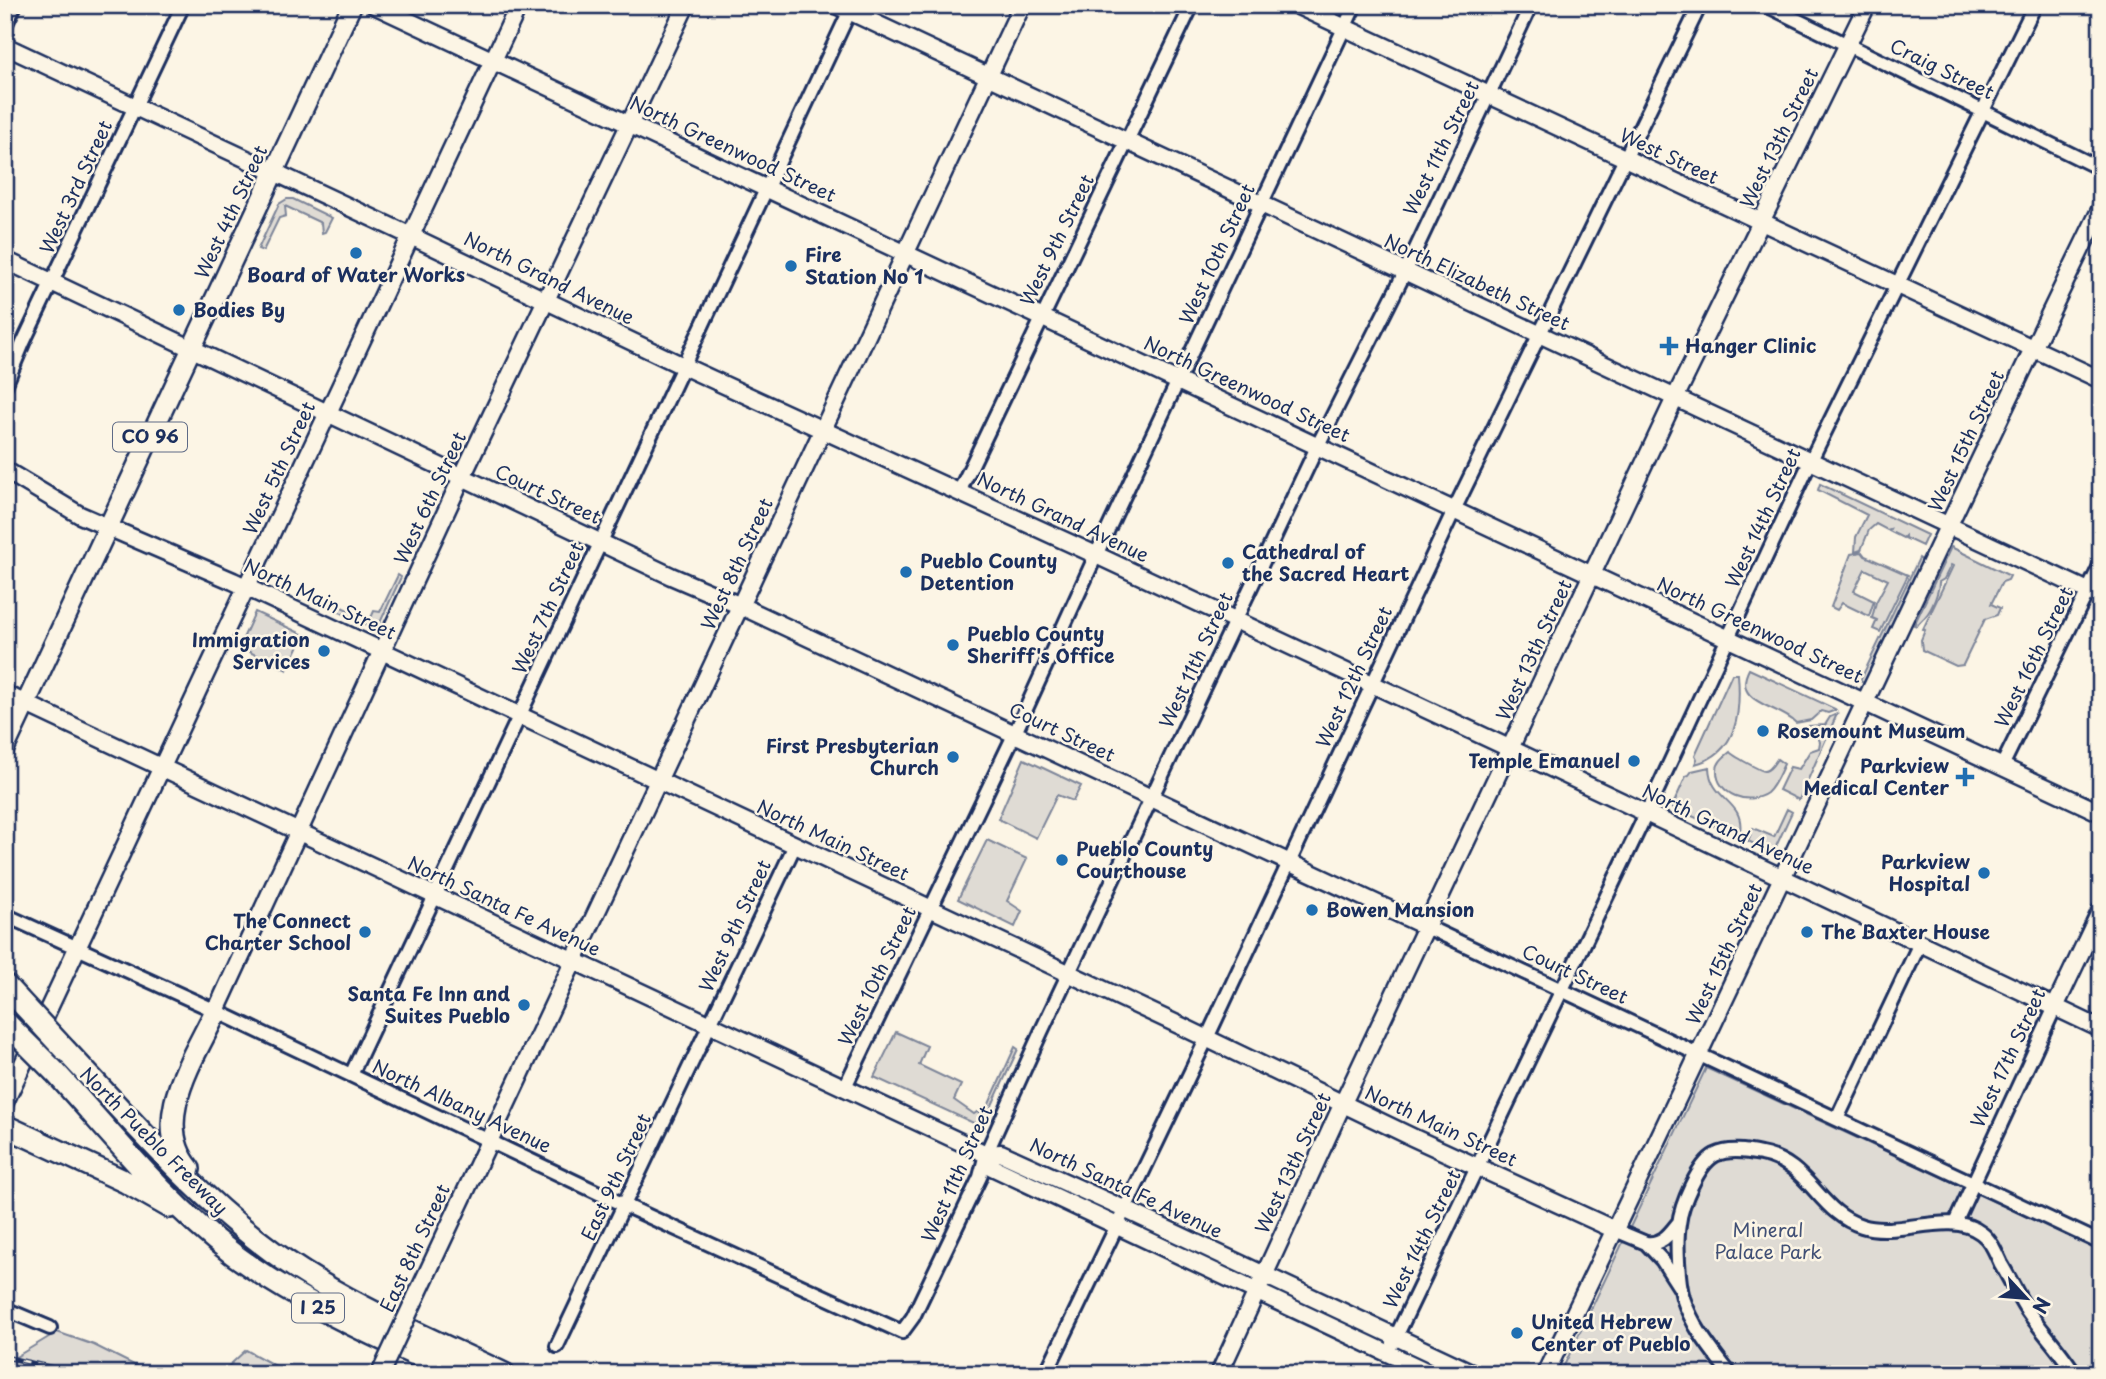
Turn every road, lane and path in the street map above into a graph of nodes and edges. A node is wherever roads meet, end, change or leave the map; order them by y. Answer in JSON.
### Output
{"nodes":[{"id":1,"x":15,"y":5,"type":"edge"},
{"id":2,"x":183,"y":5,"type":"edge"},
{"id":3,"x":352,"y":5,"type":"edge"},
{"id":4,"x":374,"y":5,"type":"edge"},
{"id":5,"x":519,"y":5,"type":"edge"},
{"id":6,"x":686,"y":5,"type":"edge"},
{"id":7,"x":1022,"y":5,"type":"edge"},
{"id":8,"x":1192,"y":5,"type":"edge"},
{"id":9,"x":1296,"y":5,"type":"edge"},
{"id":10,"x":1355,"y":5,"type":"edge"},
{"id":11,"x":1531,"y":5,"type":"edge"},
{"id":12,"x":1699,"y":5,"type":"edge"},
{"id":13,"x":1766,"y":5,"type":"edge"},
{"id":14,"x":1867,"y":5,"type":"edge"},
{"id":15,"x":2035,"y":5,"type":"edge"},
{"id":16,"x":846,"y":7,"type":"edge"},
{"id":17,"x":5,"y":26,"type":"edge"},
{"id":18,"x":1344,"y":28,"type":"junction"},
{"id":19,"x":5,"y":46,"type":"edge"},
{"id":20,"x":1848,"y":46,"type":"junction"},
{"id":21,"x":493,"y":61,"type":"junction"},
{"id":22,"x":988,"y":77,"type":"junction"},
{"id":23,"x":1488,"y":95,"type":"junction"},
{"id":24,"x":135,"y":106,"type":"junction"},
{"id":25,"x":1984,"y":111,"type":"junction"},
{"id":26,"x":630,"y":124,"type":"junction"},
{"id":27,"x":1125,"y":142,"type":"junction"},
{"id":28,"x":1625,"y":159,"type":"junction"},
{"id":29,"x":2101,"y":169,"type":"edge"},
{"id":30,"x":274,"y":171,"type":"junction"},
{"id":31,"x":766,"y":188,"type":"junction"},
{"id":32,"x":1261,"y":204,"type":"junction"},
{"id":33,"x":2101,"y":208,"type":"edge"},
{"id":34,"x":1761,"y":222,"type":"junction"},
{"id":35,"x":411,"y":236,"type":"junction"},
{"id":36,"x":906,"y":252,"type":"junction"},
{"id":37,"x":5,"y":260,"type":"edge"},
{"id":38,"x":1405,"y":272,"type":"junction"},
{"id":39,"x":52,"y":282,"type":"junction"},
{"id":40,"x":1897,"y":285,"type":"junction"},
{"id":41,"x":545,"y":301,"type":"junction"},
{"id":42,"x":1042,"y":316,"type":"junction"},
{"id":43,"x":1539,"y":334,"type":"junction"},
{"id":44,"x":191,"y":348,"type":"junction"},
{"id":45,"x":2033,"y":348,"type":"junction"},
{"id":46,"x":683,"y":366,"type":"junction"},
{"id":47,"x":2101,"y":380,"type":"edge"},
{"id":48,"x":1180,"y":381,"type":"junction"},
{"id":49,"x":5,"y":386,"type":"edge"},
{"id":50,"x":1675,"y":398,"type":"junction"},
{"id":51,"x":328,"y":413,"type":"junction"},
{"id":52,"x":823,"y":429,"type":"junction"},
{"id":53,"x":1318,"y":446,"type":"junction"},
{"id":54,"x":1811,"y":460,"type":"junction"},
{"id":55,"x":5,"y":470,"type":"edge"},
{"id":56,"x":463,"y":477,"type":"junction"},
{"id":57,"x":959,"y":492,"type":"junction"},
{"id":58,"x":1454,"y":510,"type":"junction"},
{"id":59,"x":1949,"y":525,"type":"junction"},
{"id":60,"x":108,"y":526,"type":"junction"},
{"id":61,"x":600,"y":542,"type":"junction"},
{"id":62,"x":1096,"y":555,"type":"junction"},
{"id":63,"x":2101,"y":564,"type":"edge"},
{"id":64,"x":1592,"y":574,"type":"junction"},
{"id":65,"x":246,"y":587,"type":"junction"},
{"id":66,"x":2094,"y":594,"type":"edge"},
{"id":67,"x":741,"y":606,"type":"junction"},
{"id":68,"x":1235,"y":620,"type":"junction"},
{"id":69,"x":1728,"y":638,"type":"junction"},
{"id":70,"x":382,"y":651,"type":"junction"},
{"id":71,"x":1371,"y":685,"type":"junction"},
{"id":72,"x":5,"y":694,"type":"edge"},
{"id":73,"x":1865,"y":702,"type":"junction"},
{"id":74,"x":26,"y":704,"type":"junction"},
{"id":75,"x":519,"y":717,"type":"junction"},
{"id":76,"x":1015,"y":733,"type":"junction"},
{"id":77,"x":5,"y":748,"type":"edge"},
{"id":78,"x":1511,"y":749,"type":"junction"},
{"id":79,"x":2002,"y":766,"type":"junction"},
{"id":80,"x":162,"y":767,"type":"junction"},
{"id":81,"x":659,"y":781,"type":"junction"},
{"id":82,"x":1152,"y":798,"type":"junction"},
{"id":83,"x":2101,"y":813,"type":"edge"},
{"id":84,"x":1646,"y":814,"type":"junction"},
{"id":85,"x":299,"y":832,"type":"junction"},
{"id":86,"x":795,"y":845,"type":"junction"},
{"id":87,"x":1288,"y":862,"type":"junction"},
{"id":88,"x":1783,"y":878,"type":"junction"},
{"id":89,"x":435,"y":897,"type":"junction"},
{"id":90,"x":930,"y":909,"type":"junction"},
{"id":91,"x":2101,"y":910,"type":"edge"},
{"id":92,"x":5,"y":915,"type":"edge"},
{"id":93,"x":1427,"y":927,"type":"junction"},
{"id":94,"x":1920,"y":943,"type":"junction"},
{"id":95,"x":77,"y":948,"type":"junction"},
{"id":96,"x":573,"y":962,"type":"junction"},
{"id":97,"x":1069,"y":973,"type":"junction"},
{"id":98,"x":11,"y":991,"type":"edge"},
{"id":99,"x":1562,"y":991,"type":"junction"},
{"id":100,"x":2055,"y":1007,"type":"junction"},
{"id":101,"x":216,"y":1011,"type":"junction"},
{"id":102,"x":5,"y":1022,"type":"edge"},
{"id":103,"x":709,"y":1025,"type":"junction"},
{"id":104,"x":2101,"y":1029,"type":"edge"},
{"id":105,"x":1207,"y":1038,"type":"junction"},
{"id":106,"x":1700,"y":1055,"type":"junction"},
{"id":107,"x":351,"y":1075,"type":"junction"},
{"id":108,"x":844,"y":1089,"type":"junction"},
{"id":109,"x":5,"y":1102,"type":"edge"},
{"id":110,"x":1343,"y":1102,"type":"junction"},
{"id":111,"x":1837,"y":1119,"type":"junction"},
{"id":112,"x":5,"y":1126,"type":"edge"},
{"id":113,"x":489,"y":1141,"type":"junction"},
{"id":114,"x":986,"y":1154,"type":"junction"},
{"id":115,"x":1478,"y":1168,"type":"junction"},
{"id":116,"x":1973,"y":1183,"type":"junction"},
{"id":117,"x":624,"y":1205,"type":"junction"},
{"id":118,"x":1124,"y":1209,"type":"junction"},
{"id":119,"x":220,"y":1210,"type":"junction"},
{"id":120,"x":192,"y":1220,"type":"junction"},
{"id":121,"x":1679,"y":1222,"type":"junction"},
{"id":122,"x":1955,"y":1223,"type":"junction"},
{"id":123,"x":1116,"y":1224,"type":"junction"},
{"id":124,"x":1615,"y":1230,"type":"junction"},
{"id":125,"x":1646,"y":1243,"type":"junction"},
{"id":126,"x":2101,"y":1243,"type":"edge"},
{"id":127,"x":1260,"y":1283,"type":"junction"},
{"id":128,"x":1680,"y":1288,"type":"junction"},
{"id":129,"x":5,"y":1309,"type":"edge"},
{"id":130,"x":50,"y":1328,"type":"dead end"},
{"id":131,"x":902,"y":1332,"type":"joint"},
{"id":132,"x":1396,"y":1337,"type":"junction"},
{"id":133,"x":557,"y":1346,"type":"dead end"},
{"id":134,"x":1227,"y":1353,"type":"junction"},
{"id":135,"x":1388,"y":1353,"type":"junction"},
{"id":136,"x":1049,"y":1367,"type":"dead end"},
{"id":137,"x":380,"y":1374,"type":"edge"},
{"id":138,"x":457,"y":1374,"type":"edge"},
{"id":139,"x":504,"y":1374,"type":"edge"},
{"id":140,"x":1210,"y":1374,"type":"edge"},
{"id":141,"x":1219,"y":1374,"type":"edge"},
{"id":142,"x":1432,"y":1374,"type":"edge"},
{"id":143,"x":1475,"y":1374,"type":"edge"},
{"id":144,"x":1545,"y":1374,"type":"edge"},
{"id":145,"x":1730,"y":1374,"type":"edge"},
{"id":146,"x":2075,"y":1374,"type":"edge"}],
"edges":[{"from":1,"to":17,"type":"street"},
{"from":2,"to":24,"type":"street","name":"West 3rd Street"},
{"from":3,"to":30,"type":"main road","name":"West 4th Street","number":"CO 96"},
{"from":4,"to":21,"type":"street","name":"North Greenwood Street"},
{"from":5,"to":21,"type":"street","name":"West 5th Street"},
{"from":6,"to":26,"type":"street","name":"West 6th Street"},
{"from":7,"to":22,"type":"street","name":"West 8th Street"},
{"from":8,"to":27,"type":"street","name":"West 9th Street"},
{"from":9,"to":18,"type":"street","name":"West Street"},
{"from":10,"to":18,"type":"street","name":"West 10th Street"},
{"from":11,"to":23,"type":"street","name":"West 11th Street"},
{"from":12,"to":28,"type":"street","name":"West 12th Street"},
{"from":13,"to":20,"type":"street","name":"Craig Street"},
{"from":14,"to":20,"type":"street","name":"West 13th Street"},
{"from":15,"to":25,"type":"street","name":"West 14th Street"},
{"from":16,"to":22,"type":"street","name":"North Elizabeth Street"},
{"from":16,"to":31,"type":"street","name":"West 7th Street"},
{"from":18,"to":23,"type":"street","name":"West Street"},
{"from":18,"to":32,"type":"street","name":"West 10th Street"},
{"from":19,"to":24,"type":"street","name":"North Grand Avenue"},
{"from":20,"to":25,"type":"street","name":"Craig Street"},
{"from":20,"to":34,"type":"street","name":"West 13th Street"},
{"from":21,"to":26,"type":"street","name":"North Greenwood Street"},
{"from":21,"to":35,"type":"street","name":"West 5th Street"},
{"from":22,"to":27,"type":"street","name":"North Elizabeth Street"},
{"from":22,"to":36,"type":"street","name":"West 8th Street"},
{"from":23,"to":28,"type":"street","name":"West Street"},
{"from":23,"to":38,"type":"street","name":"West 11th Street"},
{"from":24,"to":30,"type":"street","name":"North Grand Avenue"},
{"from":24,"to":39,"type":"street","name":"West 3rd Street"},
{"from":25,"to":29,"type":"street","name":"Craig Street"},
{"from":25,"to":40,"type":"street","name":"West 14th Street"},
{"from":26,"to":31,"type":"street","name":"North Greenwood Street"},
{"from":26,"to":41,"type":"street","name":"West 6th Street"},
{"from":27,"to":32,"type":"street","name":"North Elizabeth Street"},
{"from":27,"to":42,"type":"street","name":"West 9th Street"},
{"from":28,"to":34,"type":"street","name":"West Street"},
{"from":28,"to":43,"type":"street","name":"West 12th Street"},
{"from":30,"to":35,"type":"street","name":"North Grand Avenue"},
{"from":30,"to":44,"type":"main road","name":"West 4th Street","number":"CO 96"},
{"from":31,"to":36,"type":"street","name":"North Greenwood Street"},
{"from":31,"to":46,"type":"street","name":"West 7th Street"},
{"from":32,"to":38,"type":"street","name":"North Elizabeth Street"},
{"from":32,"to":48,"type":"street","name":"West 10th Street"},
{"from":33,"to":45,"type":"street","name":"West 15th Street"},
{"from":34,"to":40,"type":"street","name":"West Street"},
{"from":34,"to":50,"type":"street","name":"West 13th Street"},
{"from":35,"to":41,"type":"street","name":"North Grand Avenue"},
{"from":35,"to":51,"type":"street","name":"West 5th Street"},
{"from":36,"to":42,"type":"street","name":"North Greenwood Street"},
{"from":36,"to":52,"type":"street","name":"West 8th Street"},
{"from":37,"to":39,"type":"street","name":"Court Street"},
{"from":38,"to":43,"type":"street","name":"North Elizabeth Street"},
{"from":38,"to":53,"type":"street","name":"West 11th Street"},
{"from":39,"to":44,"type":"street","name":"Court Street"},
{"from":39,"to":49,"type":"street","name":"West 3rd Street"},
{"from":40,"to":45,"type":"street","name":"West Street"},
{"from":40,"to":54,"type":"street","name":"West 14th Street"},
{"from":41,"to":46,"type":"street","name":"North Grand Avenue"},
{"from":41,"to":56,"type":"street","name":"West 6th Street"},
{"from":42,"to":48,"type":"street","name":"North Greenwood Street"},
{"from":42,"to":57,"type":"street","name":"West 9th Street"},
{"from":43,"to":50,"type":"street","name":"North Elizabeth Street"},
{"from":43,"to":58,"type":"street","name":"West 12th Street"},
{"from":44,"to":51,"type":"street","name":"Court Street"},
{"from":44,"to":60,"type":"main road","name":"West 4th Street","number":"CO 96"},
{"from":45,"to":47,"type":"street","name":"West Street"},
{"from":45,"to":59,"type":"street","name":"West 15th Street"},
{"from":46,"to":52,"type":"street","name":"North Grand Avenue"},
{"from":46,"to":61,"type":"street","name":"West 7th Street"},
{"from":48,"to":53,"type":"street","name":"North Greenwood Street"},
{"from":48,"to":62,"type":"street","name":"West 10th Street"},
{"from":50,"to":54,"type":"street","name":"North Elizabeth Street"},
{"from":50,"to":64,"type":"street","name":"West 13th Street"},
{"from":51,"to":56,"type":"street","name":"Court Street"},
{"from":51,"to":65,"type":"street","name":"West 5th Street"},
{"from":52,"to":57,"type":"street","name":"North Grand Avenue"},
{"from":52,"to":67,"type":"street","name":"West 8th Street"},
{"from":53,"to":58,"type":"street","name":"North Greenwood Street"},
{"from":53,"to":68,"type":"street","name":"West 11th Street"},
{"from":54,"to":59,"type":"street","name":"North Elizabeth Street"},
{"from":54,"to":69,"type":"street","name":"West 14th Street"},
{"from":55,"to":60,"type":"street","name":"North Main Street"},
{"from":56,"to":61,"type":"street","name":"Court Street"},
{"from":56,"to":70,"type":"street","name":"West 6th Street"},
{"from":57,"to":62,"type":"street","name":"North Grand Avenue"},
{"from":58,"to":64,"type":"street","name":"North Greenwood Street"},
{"from":58,"to":71,"type":"street","name":"West 12th Street"},
{"from":59,"to":66,"type":"street","name":"North Elizabeth Street"},
{"from":59,"to":73,"type":"street","name":"West 15th Street"},
{"from":60,"to":65,"type":"street","name":"North Main Street"},
{"from":60,"to":74,"type":"main road","name":"West 4th Street","number":"CO 96"},
{"from":61,"to":67,"type":"street","name":"Court Street"},
{"from":61,"to":75,"type":"street","name":"West 7th Street"},
{"from":62,"to":68,"type":"street","name":"North Grand Avenue"},
{"from":62,"to":76,"type":"street","name":"West 10th Street"},
{"from":63,"to":66,"type":"street","name":"West 16th Street"},
{"from":64,"to":69,"type":"street","name":"North Greenwood Street"},
{"from":64,"to":78,"type":"street","name":"West 13th Street"},
{"from":65,"to":70,"type":"street","name":"North Main Street"},
{"from":65,"to":80,"type":"street","name":"West 5th Street"},
{"from":66,"to":79,"type":"street","name":"West 16th Street"},
{"from":67,"to":76,"type":"street","name":"Court Street"},
{"from":67,"to":81,"type":"street","name":"West 8th Street"},
{"from":68,"to":71,"type":"street","name":"North Grand Avenue"},
{"from":68,"to":82,"type":"street","name":"West 11th Street"},
{"from":69,"to":73,"type":"street","name":"North Greenwood Street"},
{"from":69,"to":84,"type":"street","name":"West 14th Street"},
{"from":70,"to":75,"type":"street","name":"North Main Street"},
{"from":70,"to":85,"type":"street","name":"West 6th Street"},
{"from":71,"to":78,"type":"street","name":"North Grand Avenue"},
{"from":71,"to":87,"type":"street","name":"West 12th Street"},
{"from":72,"to":74,"type":"street","name":"North Santa Fe Avenue"},
{"from":73,"to":79,"type":"street","name":"North Greenwood Street"},
{"from":73,"to":88,"type":"street","name":"West 15th Street"},
{"from":74,"to":77,"type":"main road","number":"CO 96"},
{"from":74,"to":80,"type":"street","name":"North Santa Fe Avenue"},
{"from":75,"to":81,"type":"street","name":"North Main Street"},
{"from":75,"to":89,"type":"street","name":"West 7th Street"},
{"from":76,"to":82,"type":"street","name":"Court Street"},
{"from":76,"to":90,"type":"street","name":"West 10th Street"},
{"from":78,"to":84,"type":"street","name":"North Grand Avenue"},
{"from":78,"to":93,"type":"street","name":"West 13th Street"},
{"from":79,"to":83,"type":"street","name":"North Greenwood Street"},
{"from":80,"to":85,"type":"street","name":"North Santa Fe Avenue"},
{"from":80,"to":95,"type":"street","name":"West 5th Street"},
{"from":81,"to":86,"type":"street","name":"North Main Street"},
{"from":81,"to":96,"type":"street","name":"West 8th Street"},
{"from":82,"to":87,"type":"street","name":"Court Street"},
{"from":82,"to":97,"type":"street","name":"West 11th Street"},
{"from":84,"to":88,"type":"street","name":"North Grand Avenue"},
{"from":84,"to":99,"type":"street","name":"West 14th Street"},
{"from":85,"to":89,"type":"street","name":"North Santa Fe Avenue"},
{"from":85,"to":101,"type":"street","name":"West 6th Street"},
{"from":86,"to":90,"type":"street","name":"North Main Street"},
{"from":86,"to":103,"type":"street","name":"West 9th Street"},
{"from":87,"to":93,"type":"street","name":"Court Street"},
{"from":87,"to":105,"type":"street","name":"West 12th Street"},
{"from":88,"to":94,"type":"street","name":"North Grand Avenue"},
{"from":88,"to":106,"type":"street","name":"West 15th Street"},
{"from":89,"to":96,"type":"street","name":"North Santa Fe Avenue"},
{"from":89,"to":107,"type":"street","name":"West 7th Street"},
{"from":90,"to":97,"type":"street","name":"North Main Street"},
{"from":90,"to":108,"type":"street","name":"West 10th Street"},
{"from":91,"to":100,"type":"street","name":"West 17th Street"},
{"from":92,"to":95,"type":"street","name":"North Albany Avenue"},
{"from":93,"to":99,"type":"street","name":"Court Street"},
{"from":93,"to":110,"type":"street","name":"West 13th Street"},
{"from":94,"to":100,"type":"street","name":"North Grand Avenue"},
{"from":94,"to":111,"type":"street"},
{"from":95,"to":101,"type":"street","name":"North Albany Avenue"},
{"from":95,"to":109,"type":"street","name":"West 5th Street"},
{"from":96,"to":103,"type":"street","name":"North Santa Fe Avenue"},
{"from":96,"to":113,"type":"street","name":"West 8th Street"},
{"from":97,"to":105,"type":"street","name":"North Main Street"},
{"from":97,"to":114,"type":"street","name":"West 11th Street"},
{"from":98,"to":119,"type":"highway","name":"North Pueblo Freeway","number":"I 25","bridge":true},
{"from":99,"to":106,"type":"street","name":"Court Street"},
{"from":99,"to":115,"type":"street","name":"West 14th Street"},
{"from":100,"to":104,"type":"street","name":"North Grand Avenue"},
{"from":100,"to":116,"type":"street","name":"West 17th Street"},
{"from":101,"to":107,"type":"street","name":"North Albany Avenue"},
{"from":101,"to":119,"type":"highway"},
{"from":102,"to":120,"type":"highway","name":"North Pueblo Freeway","number":"I 25","bridge":true},
{"from":103,"to":108,"type":"street","name":"North Santa Fe Avenue"},
{"from":103,"to":117,"type":"street","name":"East 9th Street"},
{"from":105,"to":110,"type":"street","name":"North Main Street"},
{"from":105,"to":118,"type":"street","name":"West 12th Street"},
{"from":106,"to":111,"type":"street","name":"Court Street"},
{"from":106,"to":124,"type":"street","name":"West 15th Street"},
{"from":107,"to":113,"type":"street","name":"North Albany Avenue"},
{"from":108,"to":114,"type":"street","name":"North Santa Fe Avenue"},
{"from":110,"to":115,"type":"street","name":"North Main Street"},
{"from":110,"to":127,"type":"street","name":"West 13th Street"},
{"from":111,"to":116,"type":"street","name":"Court Street"},
{"from":112,"to":120,"type":"highway"},
{"from":113,"to":117,"type":"street","name":"North Albany Avenue"},
{"from":113,"to":137,"type":"street","name":"East 8th Street","bridge":true},
{"from":114,"to":118,"type":"street","name":"North Santa Fe Avenue"},
{"from":114,"to":123,"type":"street","name":"North Santa Fe Avenue"},
{"from":114,"to":131,"type":"street","name":"West 11th Street"},
{"from":115,"to":124,"type":"street","name":"North Main Street"},
{"from":115,"to":132,"type":"street","name":"West 14th Street"},
{"from":116,"to":122,"type":"street","name":"West 17th Street"},
{"from":116,"to":126,"type":"street","name":"Court Street"},
{"from":117,"to":131,"type":"street","name":"North Albany Avenue"},
{"from":117,"to":133,"type":"street","name":"East 9th Street"},
{"from":118,"to":123,"type":"street","name":"West 12th Street"},
{"from":118,"to":127,"type":"street","name":"North Santa Fe Avenue"},
{"from":119,"to":139,"type":"highway","name":"North Pueblo Freeway","number":"I 25"},
{"from":120,"to":138,"type":"highway","name":"North Pueblo Freeway","number":"I 25"},
{"from":121,"to":122,"type":"street","name":"North Main Street"},
{"from":121,"to":125,"type":"street","name":"North Main Street"},
{"from":121,"to":128,"type":"street","name":"North Main Street"},
{"from":122,"to":146,"type":"street"},
{"from":123,"to":127,"type":"street","name":"North Santa Fe Avenue"},
{"from":123,"to":136,"type":"street","name":"West 12th Street"},
{"from":124,"to":125,"type":"street","name":"North Main Street"},
{"from":124,"to":144,"type":"street","name":"West 15th Street"},
{"from":125,"to":128,"type":"street","name":"North Main Street"},
{"from":127,"to":132,"type":"street","name":"North Santa Fe Avenue"},
{"from":127,"to":134,"type":"street","name":"West 13th Street"},
{"from":127,"to":135,"type":"street","name":"North Santa Fe Avenue"},
{"from":128,"to":145,"type":"street","name":"North Main Street"},
{"from":129,"to":130,"type":"street"},
{"from":132,"to":135,"type":"street","name":"West 14th Street"},
{"from":132,"to":143,"type":"street","name":"North Santa Fe Avenue"},
{"from":134,"to":140,"type":"street","name":"West 13th Street"},
{"from":134,"to":141,"type":"street","name":"West 13th Street"},
{"from":135,"to":142,"type":"street","name":"North Santa Fe Avenue"}]}
